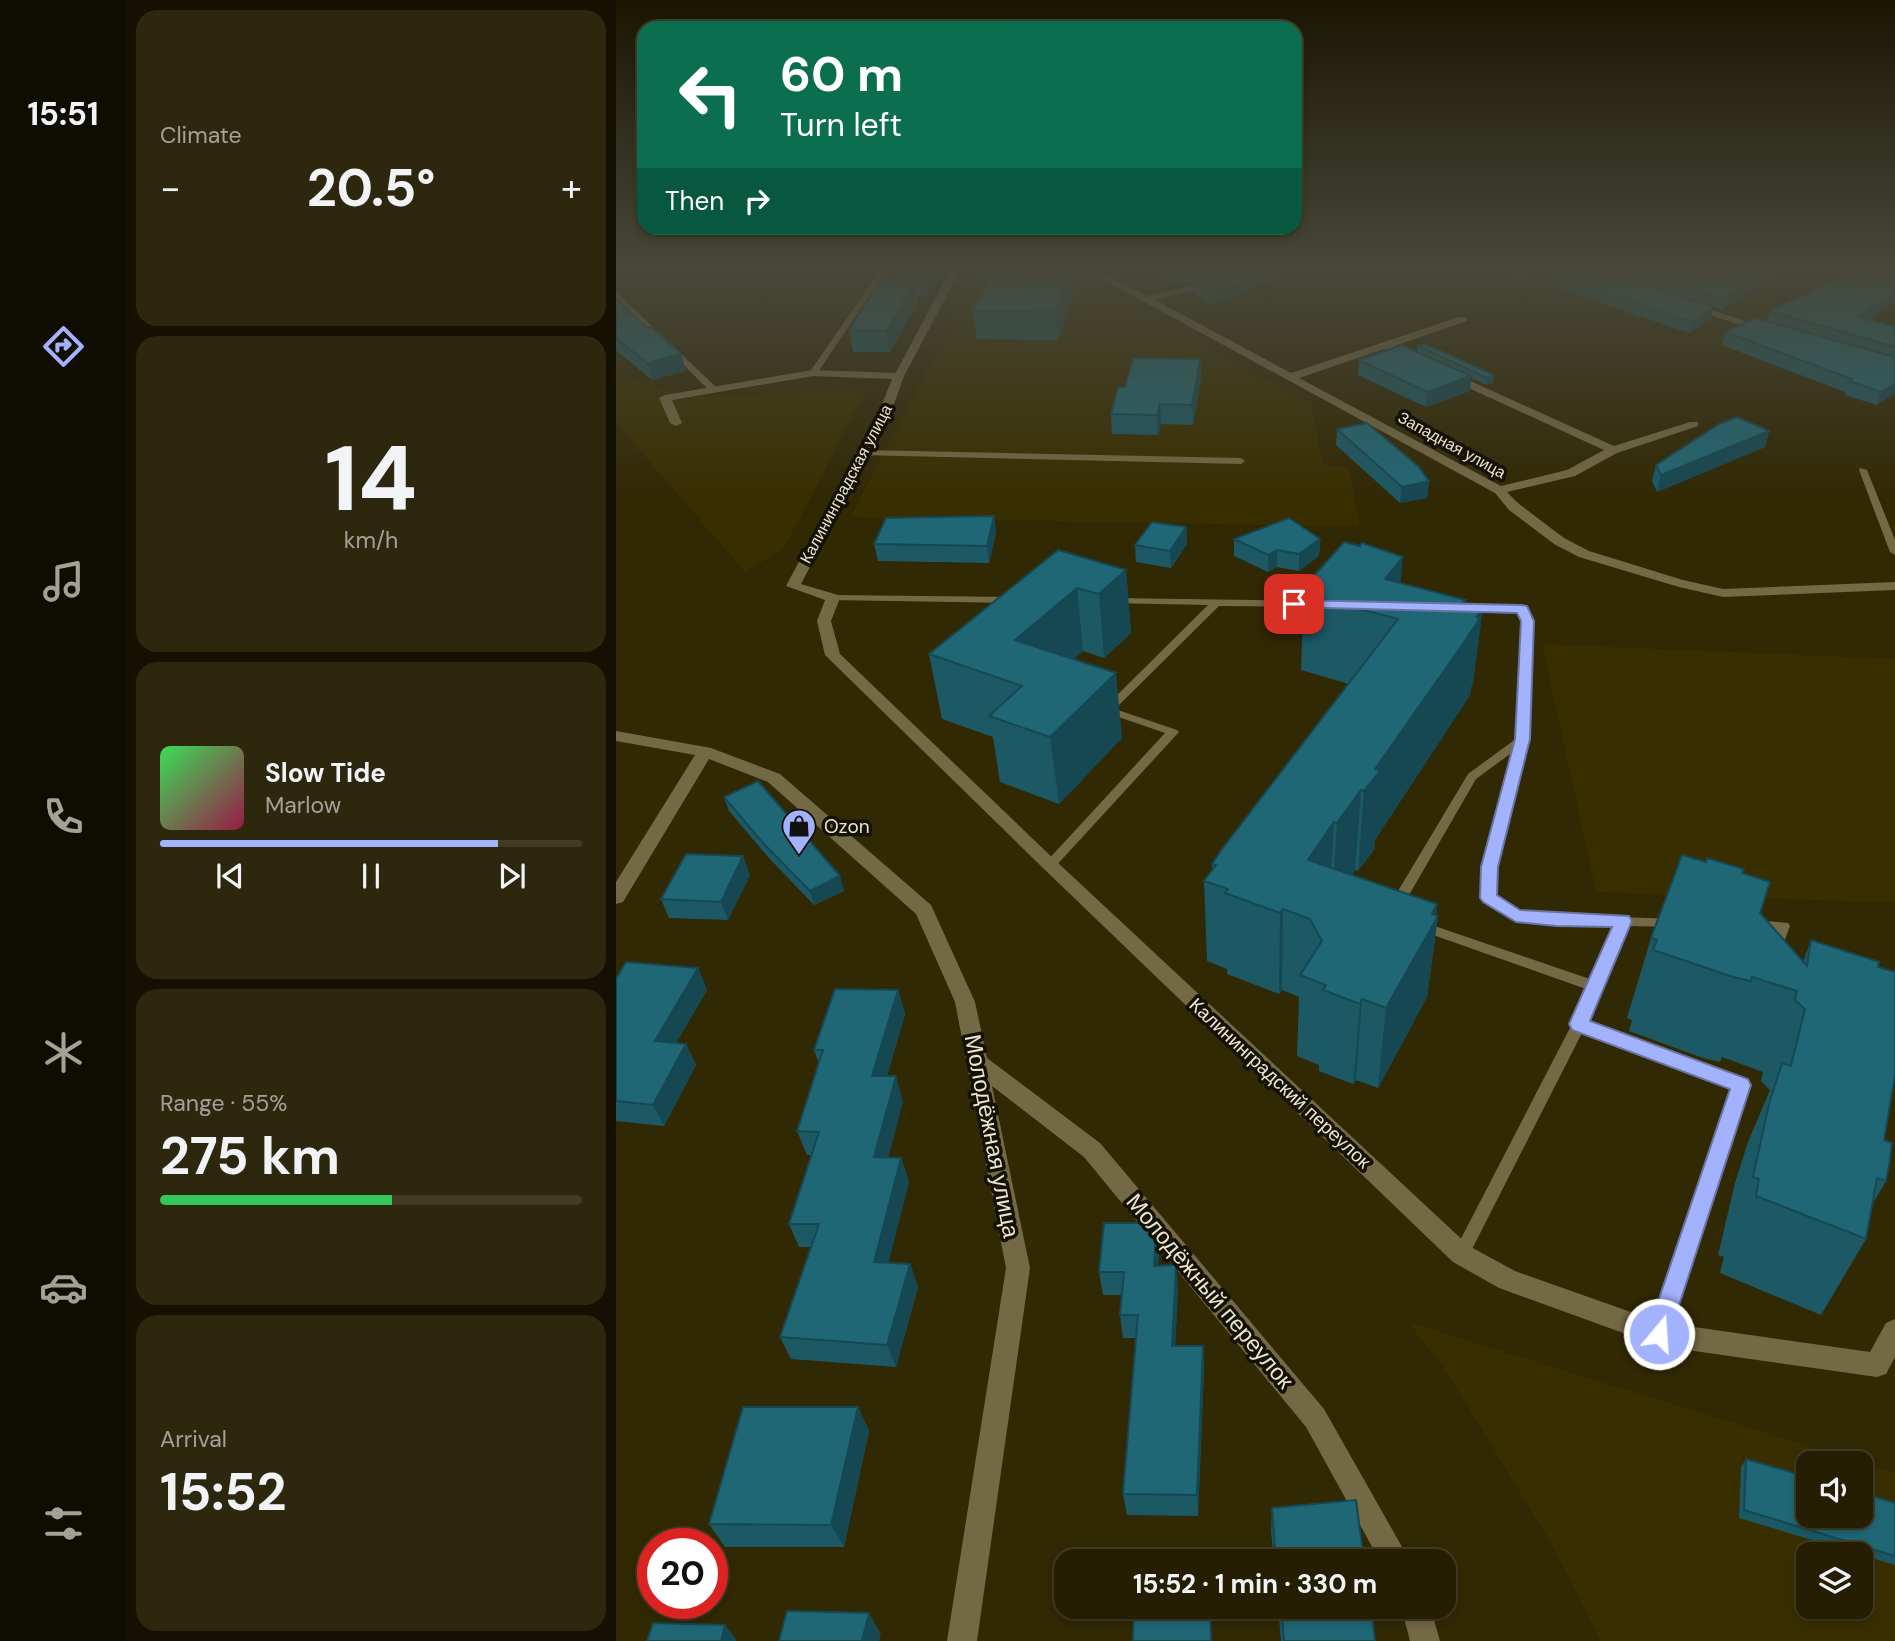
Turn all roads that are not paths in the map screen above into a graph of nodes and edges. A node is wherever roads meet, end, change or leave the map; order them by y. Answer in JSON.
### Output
{"nodes":[{"id":1,"x":669,"y":346,"type":"edge"},
{"id":2,"x":832,"y":346,"type":"edge"},
{"id":3,"x":915,"y":346,"type":"edge"},
{"id":4,"x":1231,"y":346,"type":"edge"},
{"id":5,"x":1382,"y":346,"type":"edge"},
{"id":6,"x":1385,"y":346,"type":"edge"},
{"id":7,"x":1420,"y":362,"type":"edge"},
{"id":8,"x":813,"y":373,"type":"junction"},
{"id":9,"x":1444,"y":373,"type":"edge"},
{"id":10,"x":899,"y":376,"type":"junction"},
{"id":11,"x":1290,"y":377,"type":"junction"},
{"id":12,"x":713,"y":389,"type":"junction"},
{"id":13,"x":676,"y":423,"type":"dead end"},
{"id":14,"x":1694,"y":424,"type":"dead end"},
{"id":15,"x":1613,"y":450,"type":"junction"},
{"id":16,"x":864,"y":453,"type":"junction"},
{"id":17,"x":1241,"y":461,"type":"dead end"},
{"id":18,"x":1863,"y":470,"type":"dead end"},
{"id":19,"x":1499,"y":490,"type":"junction"},
{"id":20,"x":1895,"y":552,"type":"edge"},
{"id":21,"x":1895,"y":586,"type":"edge"},
{"id":22,"x":833,"y":598,"type":"junction"},
{"id":23,"x":1025,"y":600,"type":"edge"},
{"id":24,"x":1107,"y":601,"type":"edge"},
{"id":25,"x":1217,"y":602,"type":"junction"},
{"id":26,"x":1325,"y":604,"type":"edge"},
{"id":27,"x":1459,"y":608,"type":"edge"},
{"id":28,"x":616,"y":736,"type":"edge"},
{"id":29,"x":1523,"y":739,"type":"junction"},
{"id":30,"x":705,"y":752,"type":"junction"},
{"id":31,"x":1049,"y":865,"type":"junction"},
{"id":32,"x":616,"y":897,"type":"edge"},
{"id":33,"x":1623,"y":921,"type":"junction"},
{"id":34,"x":1690,"y":923,"type":"edge"},
{"id":35,"x":1743,"y":925,"type":"edge"},
{"id":36,"x":1769,"y":966,"type":"edge"},
{"id":37,"x":1594,"y":986,"type":"junction"},
{"id":38,"x":1579,"y":1024,"type":"junction"},
{"id":39,"x":976,"y":1062,"type":"junction"},
{"id":40,"x":1461,"y":1254,"type":"junction"},
{"id":41,"x":1895,"y":1331,"type":"edge"},
{"id":42,"x":1659,"y":1334,"type":"junction"},
{"id":43,"x":1389,"y":1549,"type":"edge"},
{"id":44,"x":1418,"y":1619,"type":"edge"},
{"id":45,"x":962,"y":1641,"type":"edge"},
{"id":46,"x":1424,"y":1641,"type":"edge"}],
"edges":[{"from":1,"to":12,"type":"lane"},
{"from":2,"to":8,"type":"lane"},
{"from":3,"to":10,"type":"street","name":"Калининградская улица"},
{"from":4,"to":11,"type":"street","name":"Западная улица"},
{"from":5,"to":11,"type":"street"},
{"from":6,"to":7,"type":"street"},
{"from":8,"to":10,"type":"street"},
{"from":8,"to":12,"type":"street"},
{"from":9,"to":15,"type":"street"},
{"from":10,"to":16,"type":"street","name":"Калининградская улица"},
{"from":11,"to":19,"type":"street","name":"Западная улица"},
{"from":12,"to":13,"type":"street"},
{"from":14,"to":15,"type":"street"},
{"from":15,"to":19,"type":"street"},
{"from":16,"to":17,"type":"lane"},
{"from":16,"to":22,"type":"street","name":"Калининградская улица"},
{"from":18,"to":20,"type":"lane"},
{"from":19,"to":21,"type":"street","name":"Западная улица"},
{"from":22,"to":23,"type":"lane"},
{"from":22,"to":31,"type":"street","name":"Калининградский переулок"},
{"from":24,"to":25,"type":"lane"},
{"from":25,"to":26,"type":"lane"},
{"from":25,"to":31,"type":"lane"},
{"from":27,"to":29,"type":"lane"},
{"from":28,"to":30,"type":"street","name":"Молодёжная улица"},
{"from":29,"to":33,"type":"lane"},
{"from":29,"to":37,"type":"lane"},
{"from":30,"to":32,"type":"street"},
{"from":30,"to":39,"type":"street","name":"Молодёжная улица"},
{"from":31,"to":40,"type":"street","name":"Калининградский переулок"},
{"from":33,"to":34,"type":"lane"},
{"from":33,"to":37,"type":"lane"},
{"from":35,"to":36,"type":"lane"},
{"from":37,"to":38,"type":"lane"},
{"from":38,"to":40,"type":"lane"},
{"from":38,"to":42,"type":"lane"},
{"from":39,"to":43,"type":"street","name":"Молодёжный переулок"},
{"from":39,"to":45,"type":"street","name":"Молодёжная улица"},
{"from":40,"to":42,"type":"street","name":"Калининградский переулок"},
{"from":41,"to":42,"type":"street","name":"Калининградский переулок"},
{"from":44,"to":46,"type":"street"}]}
